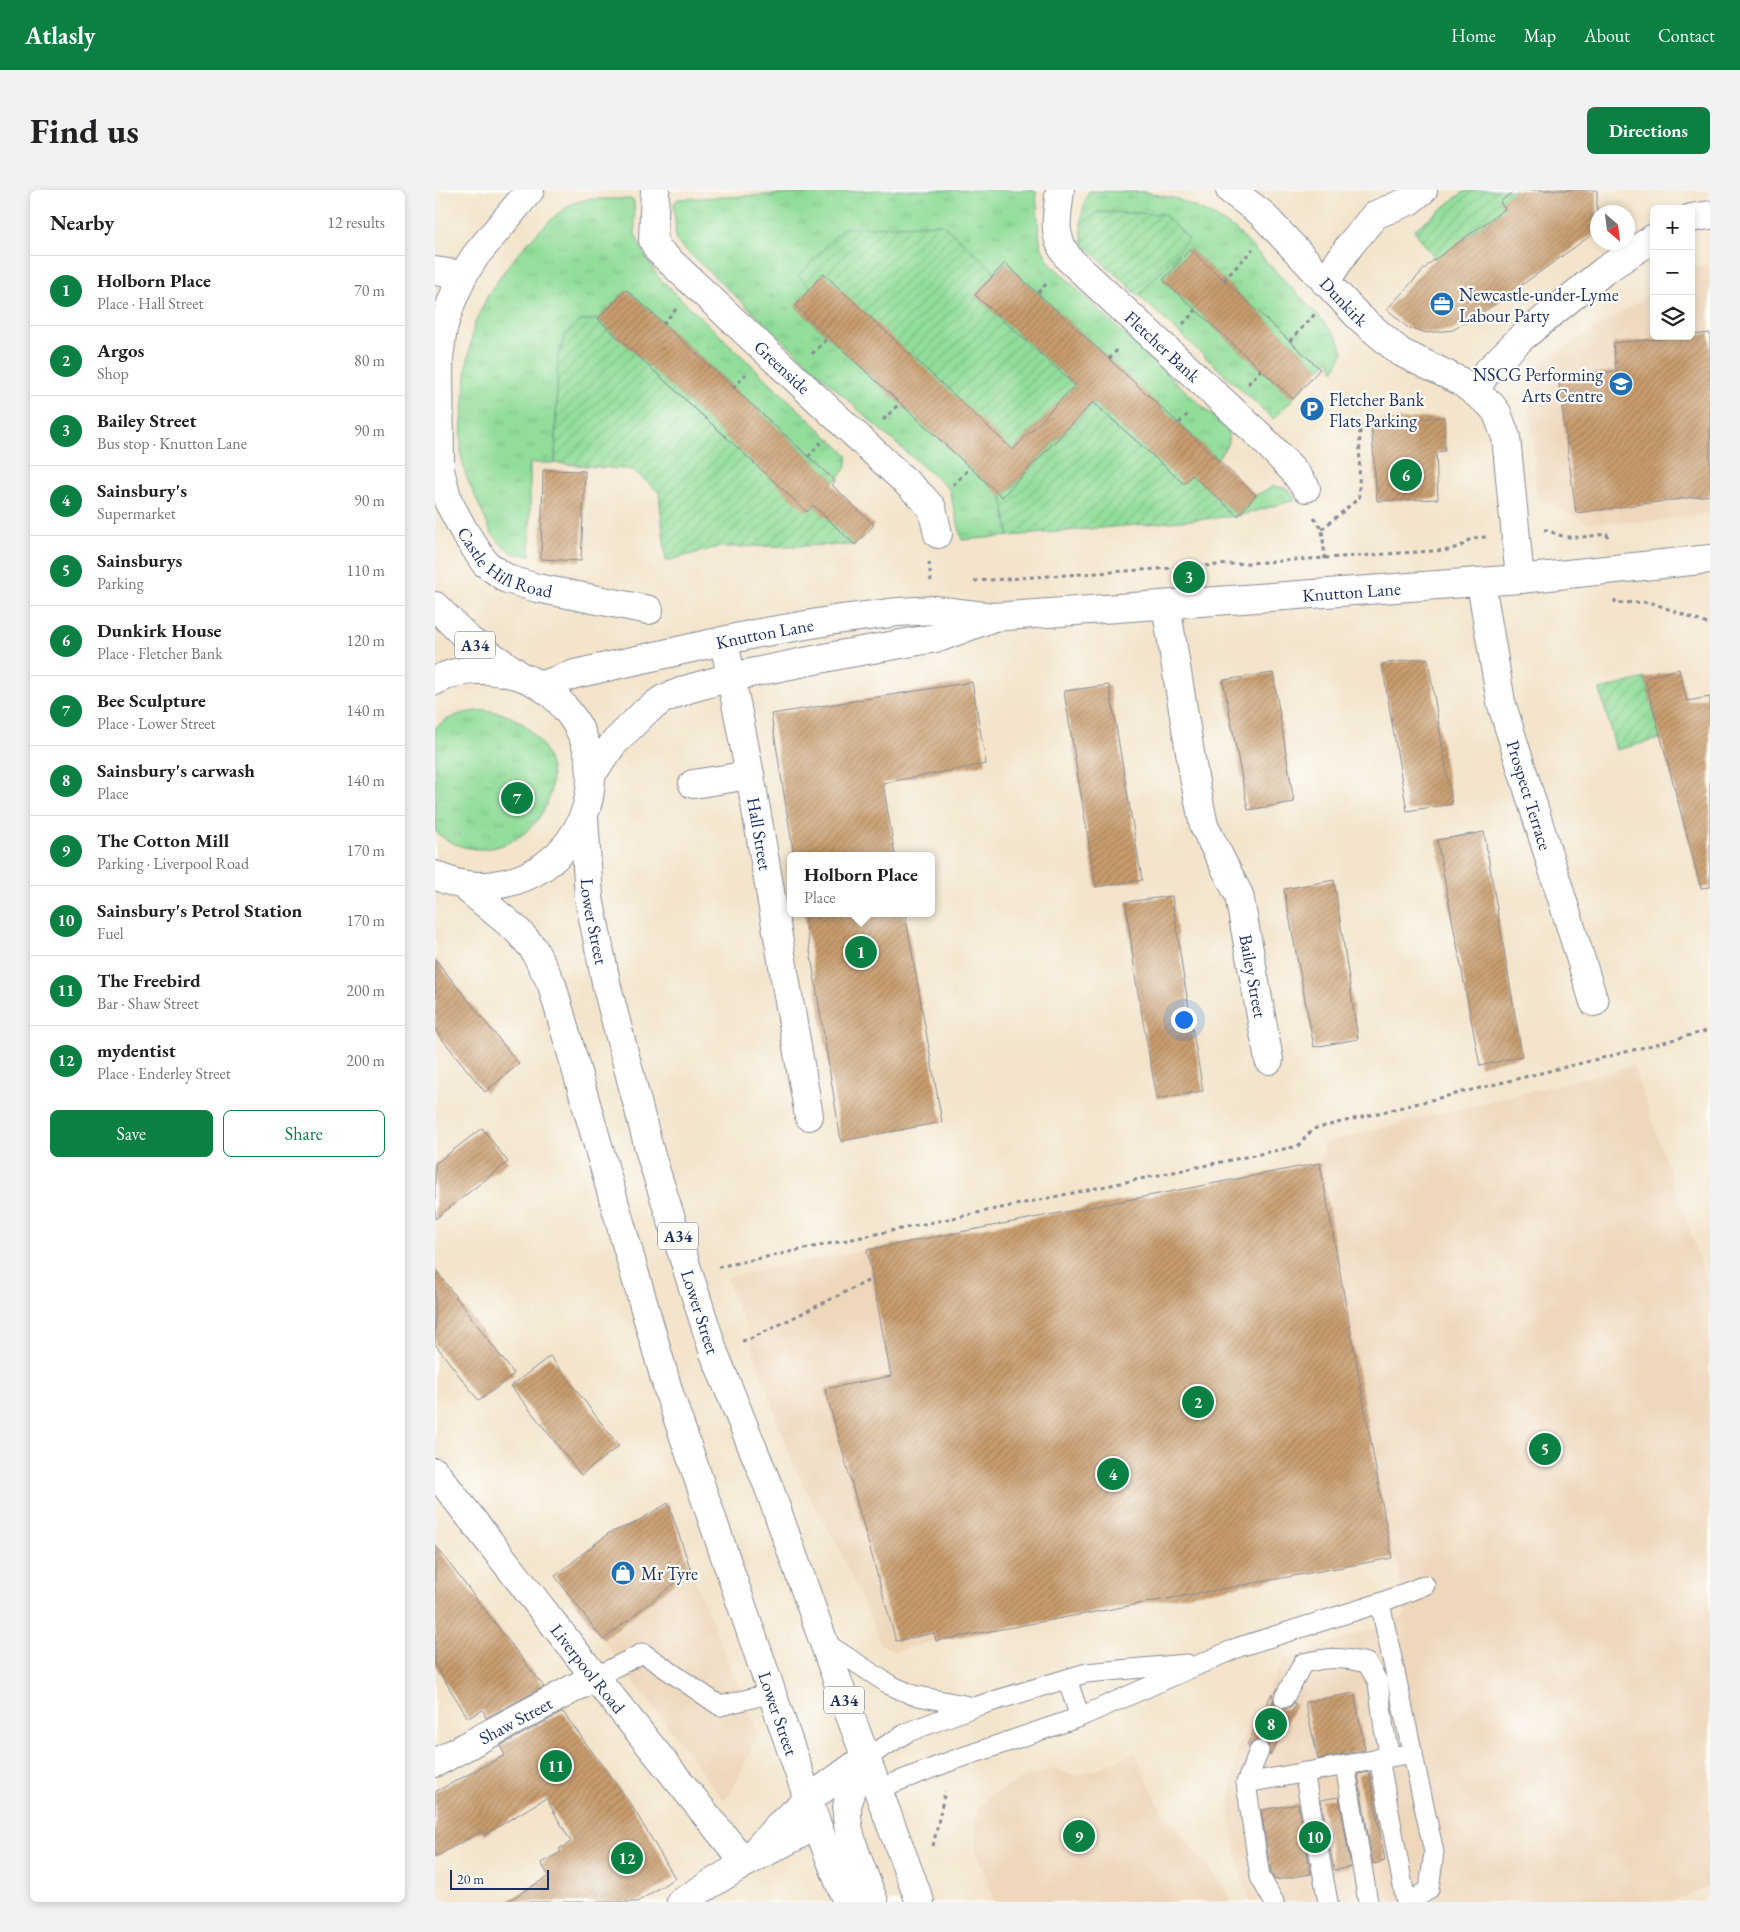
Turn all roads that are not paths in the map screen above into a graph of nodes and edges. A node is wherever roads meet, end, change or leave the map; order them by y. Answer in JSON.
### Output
{"nodes":[{"id":1,"x":530,"y":190,"type":"edge"},
{"id":2,"x":655,"y":190,"type":"edge"},
{"id":3,"x":1060,"y":190,"type":"edge"},
{"id":4,"x":1230,"y":190,"type":"edge"},
{"id":5,"x":1423,"y":190,"type":"edge"},
{"id":6,"x":1710,"y":215,"type":"edge"},
{"id":7,"x":1695,"y":217,"type":"edge"},
{"id":8,"x":1650,"y":241,"type":"edge"},
{"id":9,"x":435,"y":271,"type":"edge"},
{"id":10,"x":463,"y":275,"type":"junction"},
{"id":11,"x":1330,"y":287,"type":"junction"},
{"id":12,"x":1475,"y":391,"type":"junction"},
{"id":13,"x":1305,"y":488,"type":"road end"},
{"id":14,"x":938,"y":534,"type":"road end"},
{"id":15,"x":1710,"y":559,"type":"edge"},
{"id":16,"x":1520,"y":580,"type":"junction"},
{"id":17,"x":1481,"y":583,"type":"junction"},
{"id":18,"x":1166,"y":605,"type":"junction"},
{"id":19,"x":435,"y":606,"type":"edge"},
{"id":20,"x":649,"y":610,"type":"dead end"},
{"id":21,"x":993,"y":617,"type":"junction"},
{"id":22,"x":724,"y":641,"type":"junction"},
{"id":23,"x":731,"y":677,"type":"junction"},
{"id":24,"x":435,"y":681,"type":"edge"},
{"id":25,"x":531,"y":681,"type":"junction"},
{"id":26,"x":591,"y":775,"type":"junction"},
{"id":27,"x":750,"y":775,"type":"junction"},
{"id":28,"x":693,"y":784,"type":"dead end"},
{"id":29,"x":584,"y":817,"type":"junction"},
{"id":30,"x":444,"y":880,"type":"edge"},
{"id":31,"x":1594,"y":1002,"type":"dead end"},
{"id":32,"x":1269,"y":1060,"type":"dead end"},
{"id":33,"x":809,"y":1116,"type":"dead end"},
{"id":34,"x":435,"y":1472,"type":"edge"},
{"id":35,"x":1425,"y":1585,"type":"dead end"},
{"id":36,"x":1380,"y":1603,"type":"junction"},
{"id":37,"x":824,"y":1642,"type":"junction"},
{"id":38,"x":1203,"y":1662,"type":"junction"},
{"id":39,"x":595,"y":1677,"type":"junction"},
{"id":40,"x":1067,"y":1679,"type":"junction"},
{"id":41,"x":772,"y":1693,"type":"junction"},
{"id":42,"x":1284,"y":1698,"type":"dead end"},
{"id":43,"x":974,"y":1707,"type":"junction"},
{"id":44,"x":1080,"y":1717,"type":"junction"},
{"id":45,"x":1259,"y":1751,"type":"dead end"},
{"id":46,"x":1413,"y":1753,"type":"junction"},
{"id":47,"x":1385,"y":1757,"type":"junction"},
{"id":48,"x":866,"y":1758,"type":"junction"},
{"id":49,"x":435,"y":1763,"type":"edge"},
{"id":50,"x":1345,"y":1765,"type":"junction"},
{"id":51,"x":1304,"y":1772,"type":"junction"},
{"id":52,"x":1246,"y":1783,"type":"junction"},
{"id":53,"x":878,"y":1789,"type":"junction"},
{"id":54,"x":809,"y":1799,"type":"junction"},
{"id":55,"x":847,"y":1808,"type":"junction"},
{"id":56,"x":817,"y":1825,"type":"junction"},
{"id":57,"x":745,"y":1863,"type":"junction"},
{"id":58,"x":681,"y":1902,"type":"edge"},
{"id":59,"x":847,"y":1902,"type":"edge"},
{"id":60,"x":874,"y":1902,"type":"edge"},
{"id":61,"x":920,"y":1902,"type":"edge"},
{"id":62,"x":1274,"y":1902,"type":"edge"},
{"id":63,"x":1328,"y":1902,"type":"edge"},
{"id":64,"x":1369,"y":1902,"type":"edge"},
{"id":65,"x":1406,"y":1902,"type":"edge"},
{"id":66,"x":1411,"y":1902,"type":"edge"}],
"edges":[{"from":1,"to":10,"type":"main road","name":"Castle Hill Road"},
{"from":2,"to":14,"type":"main road","name":"Greenside"},
{"from":3,"to":13,"type":"main road","name":"Fletcher Bank"},
{"from":4,"to":11,"type":"main road","name":"Dunkirk"},
{"from":5,"to":11,"type":"main road"},
{"from":6,"to":7,"type":"main road"},
{"from":8,"to":12,"type":"main road"},
{"from":9,"to":10,"type":"main road"},
{"from":10,"to":20,"type":"main road","name":"Castle Hill Road"},
{"from":11,"to":12,"type":"main road","name":"Dunkirk"},
{"from":12,"to":16,"type":"main road","name":"Dunkirk"},
{"from":15,"to":16,"type":"main road","name":"Knutton Lane"},
{"from":16,"to":17,"type":"main road","name":"Knutton Lane"},
{"from":17,"to":18,"type":"main road","name":"Knutton Lane"},
{"from":17,"to":31,"type":"main road","name":"Prospect Terrace"},
{"from":18,"to":21,"type":"main road","name":"Knutton Lane"},
{"from":18,"to":32,"type":"main road","name":"Bailey Street"},
{"from":19,"to":25,"type":"main road","number":"A34"},
{"from":21,"to":22,"type":"main road","name":"Knutton Lane"},
{"from":21,"to":23,"type":"main road","name":"Knutton Lane"},
{"from":22,"to":23,"type":"main road","name":"Hall Street"},
{"from":22,"to":25,"type":"main road","name":"Knutton Lane"},
{"from":23,"to":26,"type":"main road","name":"Knutton Lane"},
{"from":23,"to":27,"type":"main road","name":"Hall Street"},
{"from":24,"to":25,"type":"main road"},
{"from":25,"to":26,"type":"main road"},
{"from":26,"to":29,"type":"main road"},
{"from":27,"to":28,"type":"main road"},
{"from":27,"to":33,"type":"main road","name":"Hall Street"},
{"from":29,"to":30,"type":"main road"},
{"from":29,"to":37,"type":"main road","name":"Lower Street","number":"A34"},
{"from":30,"to":41,"type":"main road","name":"Lower Street"},
{"from":34,"to":39,"type":"main road","name":"Liverpool Road"},
{"from":35,"to":36,"type":"lane"},
{"from":36,"to":38,"type":"lane"},
{"from":36,"to":46,"type":"lane"},
{"from":37,"to":43,"type":"lane"},
{"from":37,"to":48,"type":"main road","name":"Lower Street","number":"A34"},
{"from":38,"to":40,"type":"lane"},
{"from":38,"to":44,"type":"lane"},
{"from":39,"to":41,"type":"lane"},
{"from":39,"to":49,"type":"main road","name":"Shaw Street"},
{"from":39,"to":57,"type":"main road","name":"Liverpool Road"},
{"from":40,"to":43,"type":"lane"},
{"from":40,"to":44,"type":"lane"},
{"from":41,"to":54,"type":"main road","name":"Lower Street"},
{"from":42,"to":47,"type":"lane"},
{"from":43,"to":48,"type":"lane"},
{"from":44,"to":53,"type":"lane"},
{"from":45,"to":52,"type":"lane"},
{"from":46,"to":47,"type":"lane"},
{"from":46,"to":66,"type":"lane"},
{"from":47,"to":50,"type":"lane"},
{"from":47,"to":65,"type":"lane"},
{"from":48,"to":53,"type":"main road","name":"Lower Street","number":"A34"},
{"from":48,"to":54,"type":"main road"},
{"from":48,"to":55,"type":"main road"},
{"from":50,"to":51,"type":"lane"},
{"from":50,"to":64,"type":"lane"},
{"from":51,"to":52,"type":"lane"},
{"from":51,"to":63,"type":"lane"},
{"from":52,"to":62,"type":"lane"},
{"from":53,"to":55,"type":"main road"},
{"from":53,"to":61,"type":"main road","number":"A34"},
{"from":54,"to":56,"type":"main road","name":"Lower Street"},
{"from":54,"to":57,"type":"main road"},
{"from":55,"to":56,"type":"main road"},
{"from":55,"to":60,"type":"main road"},
{"from":56,"to":57,"type":"main road"},
{"from":56,"to":59,"type":"main road"},
{"from":57,"to":58,"type":"main road"}]}
